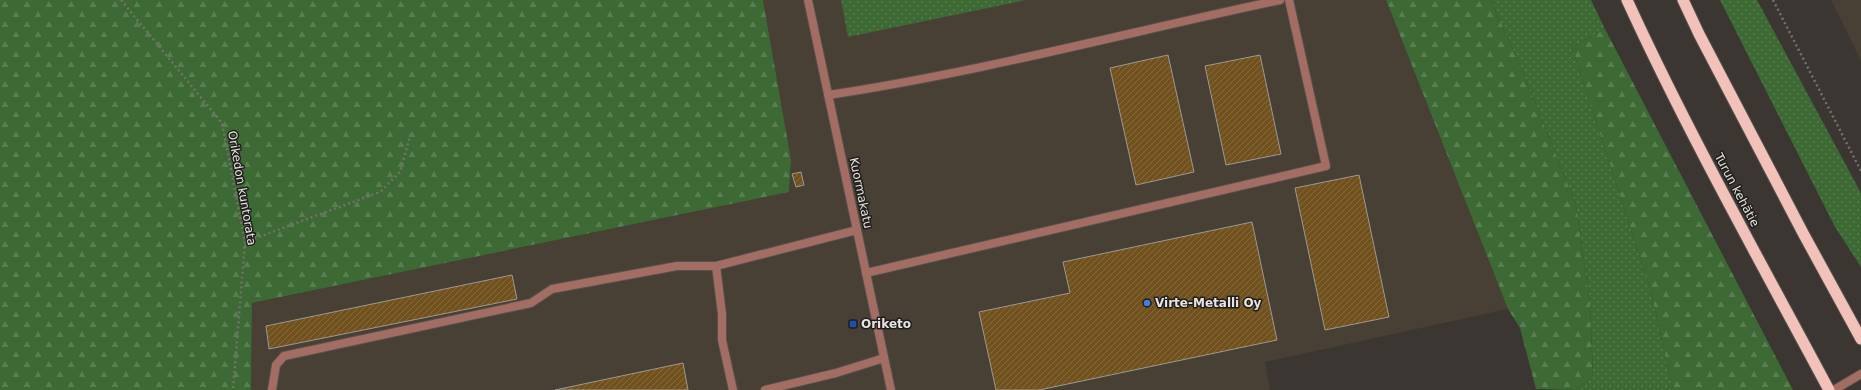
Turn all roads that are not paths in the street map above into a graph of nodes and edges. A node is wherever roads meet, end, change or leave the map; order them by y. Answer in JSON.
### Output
{"nodes":[{"id":1,"x":808,"y":0,"type":"edge"},
{"id":2,"x":1280,"y":0,"type":"edge"},
{"id":3,"x":1289,"y":0,"type":"edge"},
{"id":4,"x":1627,"y":0,"type":"edge"},
{"id":5,"x":1683,"y":0,"type":"edge"},
{"id":6,"x":828,"y":95,"type":"junction"},
{"id":7,"x":857,"y":230,"type":"junction"},
{"id":8,"x":716,"y":266,"type":"junction"},
{"id":9,"x":866,"y":273,"type":"junction"},
{"id":10,"x":1861,"y":339,"type":"edge"},
{"id":11,"x":884,"y":358,"type":"junction"},
{"id":12,"x":1861,"y":374,"type":"edge"},
{"id":13,"x":272,"y":390,"type":"edge"},
{"id":14,"x":733,"y":390,"type":"edge"},
{"id":15,"x":766,"y":390,"type":"edge"},
{"id":16,"x":891,"y":390,"type":"edge"},
{"id":17,"x":1829,"y":390,"type":"edge"},
{"id":18,"x":1834,"y":390,"type":"edge"}],
"edges":[{"from":1,"to":6,"type":"street","name":"Kuormakatu"},
{"from":2,"to":6,"type":"street"},
{"from":3,"to":9,"type":"street"},
{"from":4,"to":17,"type":"highway","name":"Turun kehätie"},
{"from":5,"to":10,"type":"highway"},
{"from":6,"to":7,"type":"street","name":"Kuormakatu"},
{"from":7,"to":8,"type":"street"},
{"from":7,"to":9,"type":"street","name":"Kuormakatu"},
{"from":8,"to":13,"type":"street"},
{"from":8,"to":14,"type":"street"},
{"from":9,"to":11,"type":"street","name":"Kuormakatu"},
{"from":11,"to":15,"type":"street"},
{"from":11,"to":16,"type":"street","name":"Kuormakatu"},
{"from":12,"to":18,"type":"street"}]}
